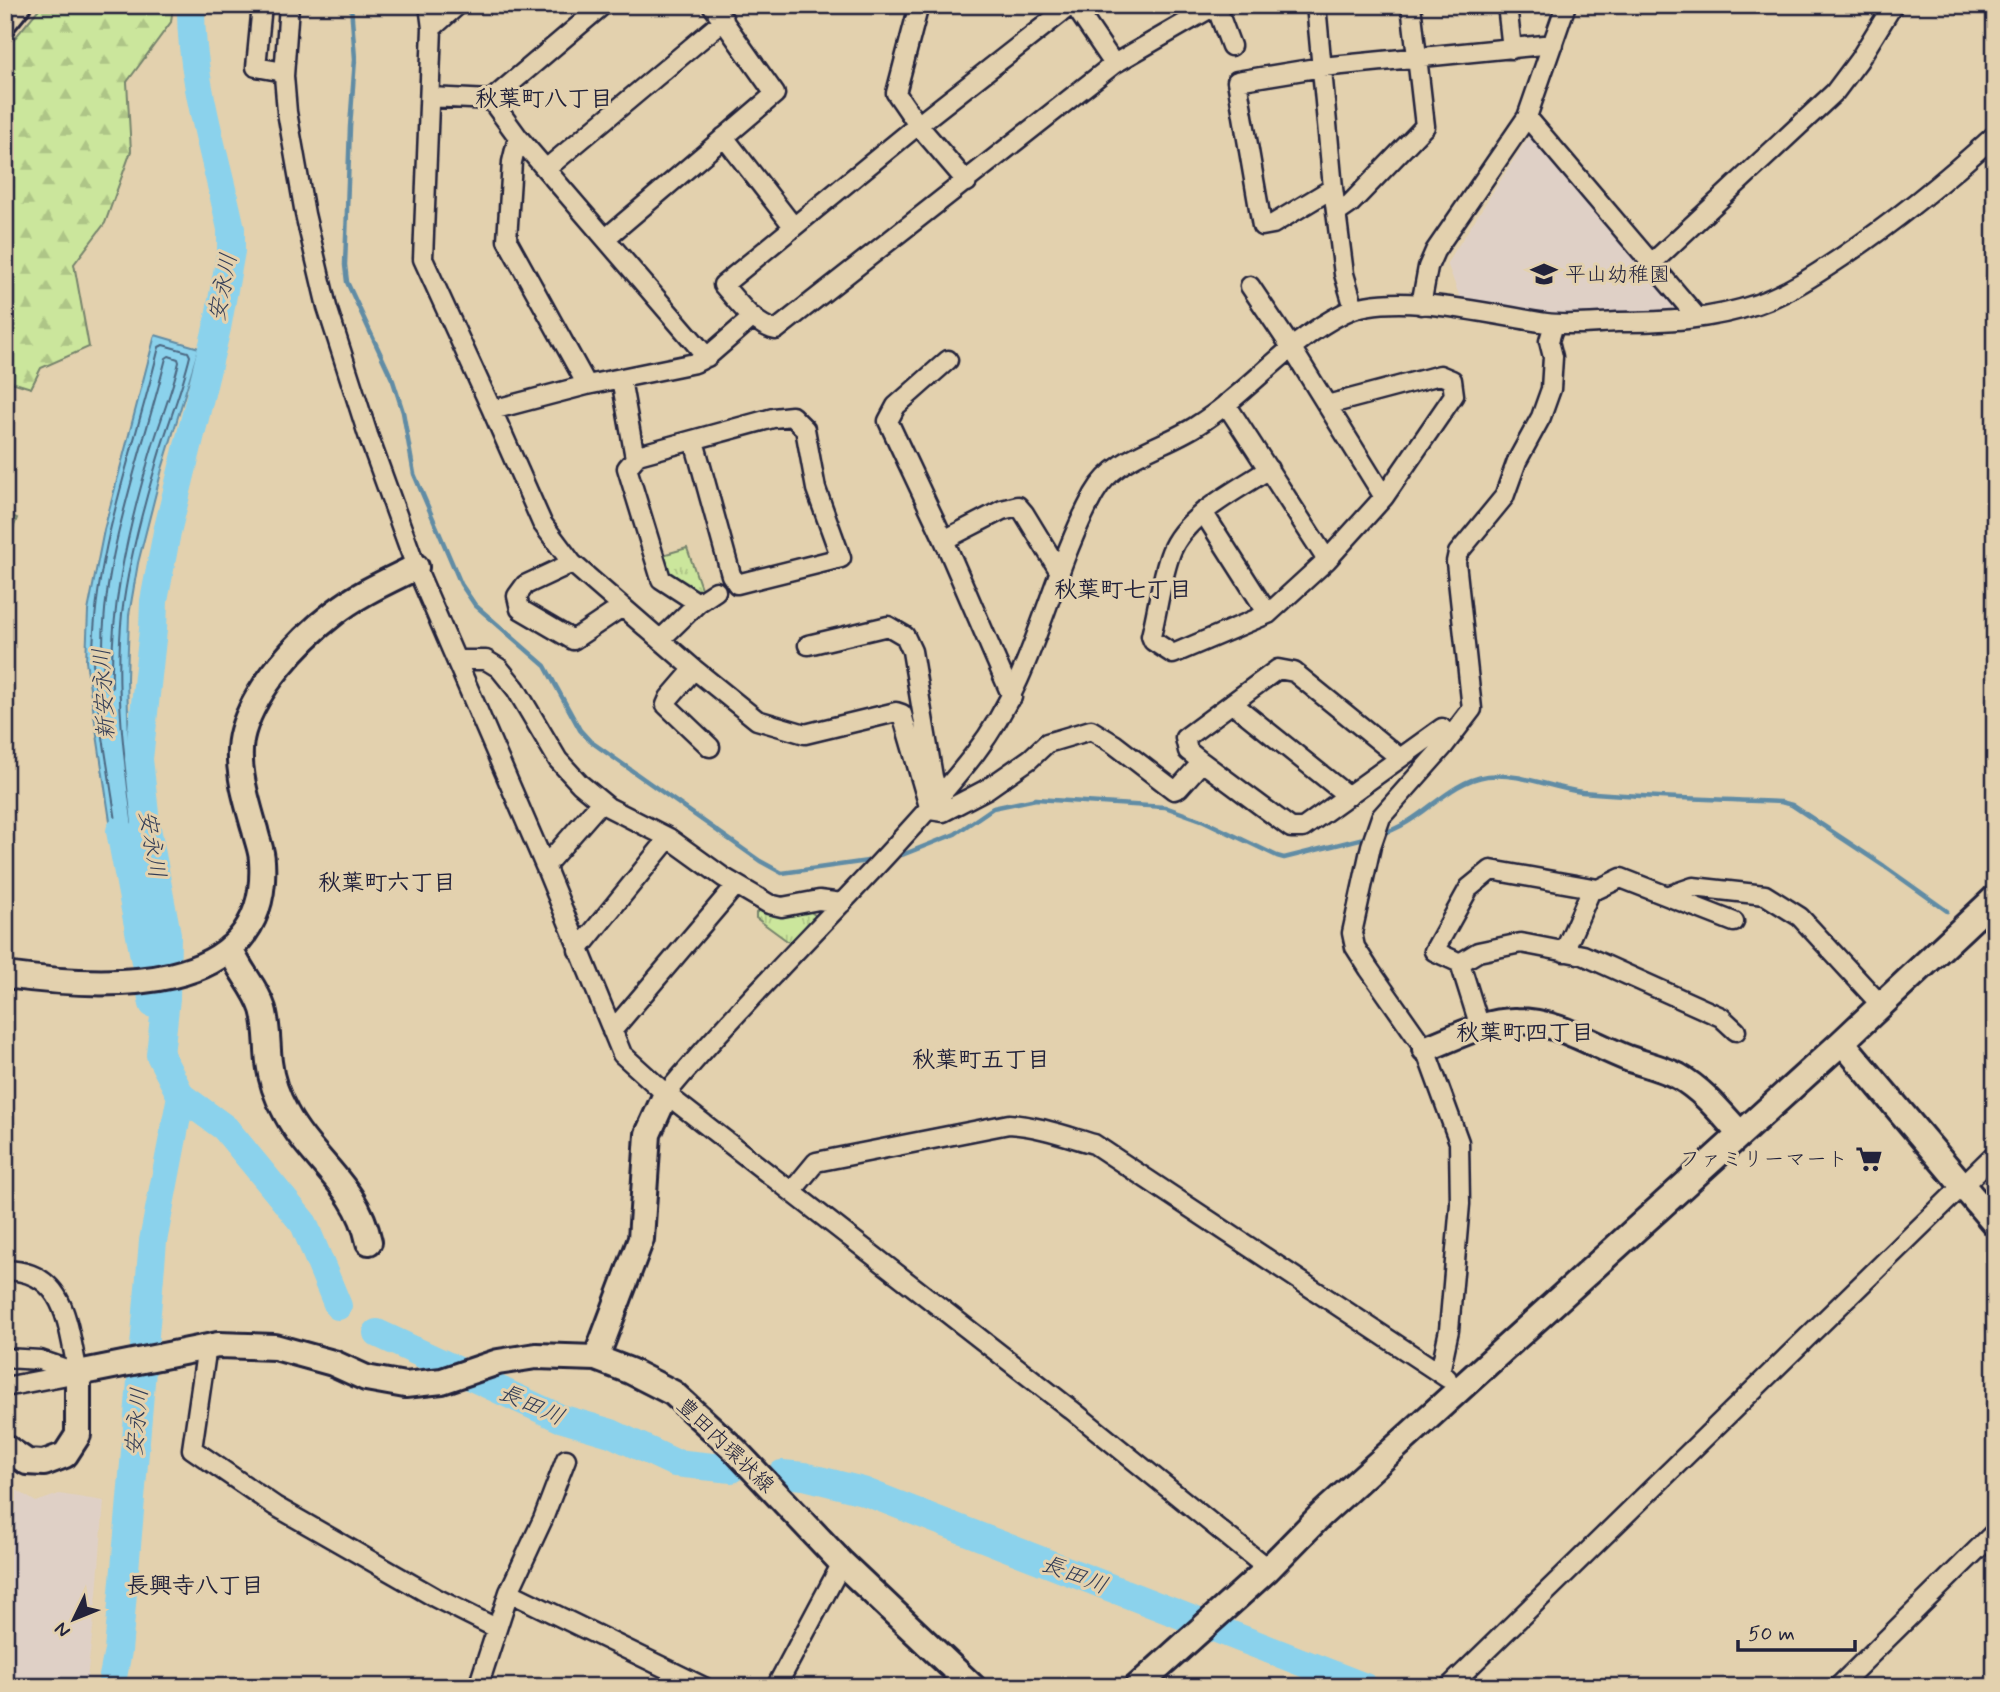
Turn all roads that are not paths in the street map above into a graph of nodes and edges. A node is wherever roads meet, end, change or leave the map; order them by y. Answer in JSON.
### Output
{"nodes":[{"id":1,"x":18,"y":5,"type":"edge"},
{"id":2,"x":262,"y":5,"type":"edge"},
{"id":3,"x":289,"y":5,"type":"edge"},
{"id":4,"x":429,"y":5,"type":"edge"},
{"id":5,"x":458,"y":5,"type":"edge"},
{"id":6,"x":603,"y":5,"type":"edge"},
{"id":7,"x":712,"y":5,"type":"edge"},
{"id":8,"x":919,"y":5,"type":"edge"},
{"id":9,"x":1073,"y":5,"type":"edge"},
{"id":10,"x":1316,"y":5,"type":"edge"},
{"id":11,"x":1411,"y":5,"type":"edge"},
{"id":12,"x":1507,"y":5,"type":"edge"},
{"id":13,"x":1566,"y":5,"type":"edge"},
{"id":14,"x":1893,"y":5,"type":"edge"},
{"id":15,"x":1216,"y":6,"type":"edge"},
{"id":16,"x":724,"y":20,"type":"junction"},
{"id":17,"x":5,"y":21,"type":"edge"},
{"id":18,"x":432,"y":28,"type":"junction"},
{"id":19,"x":1553,"y":44,"type":"junction"},
{"id":20,"x":1231,"y":46,"type":"dead end"},
{"id":21,"x":1512,"y":48,"type":"junction"},
{"id":22,"x":1416,"y":57,"type":"junction"},
{"id":23,"x":1114,"y":64,"type":"junction"},
{"id":24,"x":1322,"y":67,"type":"junction"},
{"id":25,"x":284,"y":72,"type":"junction"},
{"id":26,"x":429,"y":97,"type":"junction"},
{"id":27,"x":491,"y":100,"type":"junction"},
{"id":28,"x":1527,"y":117,"type":"junction"},
{"id":29,"x":918,"y":125,"type":"junction"},
{"id":30,"x":1995,"y":135,"type":"edge"},
{"id":31,"x":518,"y":137,"type":"junction"},
{"id":32,"x":724,"y":137,"type":"junction"},
{"id":33,"x":546,"y":169,"type":"junction"},
{"id":34,"x":967,"y":182,"type":"junction"},
{"id":35,"x":1333,"y":188,"type":"junction"},
{"id":36,"x":1337,"y":213,"type":"junction"},
{"id":37,"x":793,"y":226,"type":"junction"},
{"id":38,"x":606,"y":238,"type":"junction"},
{"id":39,"x":1652,"y":263,"type":"junction"},
{"id":40,"x":1250,"y":286,"type":"dead end"},
{"id":41,"x":1421,"y":305,"type":"junction"},
{"id":42,"x":1354,"y":308,"type":"junction"},
{"id":43,"x":752,"y":317,"type":"junction"},
{"id":44,"x":1697,"y":317,"type":"junction"},
{"id":45,"x":1554,"y":324,"type":"junction"},
{"id":46,"x":1291,"y":347,"type":"junction"},
{"id":47,"x":707,"y":357,"type":"junction"},
{"id":48,"x":948,"y":360,"type":"dead end"},
{"id":49,"x":621,"y":379,"type":"junction"},
{"id":50,"x":587,"y":385,"type":"junction"},
{"id":51,"x":1226,"y":404,"type":"junction"},
{"id":52,"x":1327,"y":405,"type":"junction"},
{"id":53,"x":492,"y":410,"type":"junction"},
{"id":54,"x":694,"y":441,"type":"junction"},
{"id":55,"x":635,"y":458,"type":"junction"},
{"id":56,"x":1269,"y":470,"type":"junction"},
{"id":57,"x":1384,"y":497,"type":"junction"},
{"id":58,"x":1203,"y":512,"type":"junction"},
{"id":59,"x":944,"y":540,"type":"junction"},
{"id":60,"x":1327,"y":560,"type":"junction"},
{"id":61,"x":572,"y":563,"type":"junction"},
{"id":62,"x":416,"y":567,"type":"junction"},
{"id":63,"x":1060,"y":572,"type":"junction"},
{"id":64,"x":716,"y":591,"type":"dead end"},
{"id":65,"x":698,"y":603,"type":"junction"},
{"id":66,"x":622,"y":607,"type":"junction"},
{"id":67,"x":1268,"y":614,"type":"junction"},
{"id":68,"x":661,"y":639,"type":"junction"},
{"id":69,"x":808,"y":645,"type":"dead end"},
{"id":70,"x":457,"y":660,"type":"junction"},
{"id":71,"x":694,"y":669,"type":"junction"},
{"id":72,"x":1012,"y":697,"type":"junction"},
{"id":73,"x":1232,"y":703,"type":"junction"},
{"id":74,"x":1442,"y":728,"type":"dead end"},
{"id":75,"x":710,"y":747,"type":"dead end"},
{"id":76,"x":1401,"y":758,"type":"junction"},
{"id":77,"x":1202,"y":762,"type":"junction"},
{"id":78,"x":1348,"y":796,"type":"junction"},
{"id":79,"x":600,"y":802,"type":"junction"},
{"id":80,"x":934,"y":803,"type":"junction"},
{"id":81,"x":669,"y":838,"type":"junction"},
{"id":82,"x":545,"y":866,"type":"junction"},
{"id":83,"x":736,"y":885,"type":"junction"},
{"id":84,"x":1592,"y":888,"type":"junction"},
{"id":85,"x":1667,"y":896,"type":"junction"},
{"id":86,"x":1995,"y":898,"type":"edge"},
{"id":87,"x":842,"y":902,"type":"junction"},
{"id":88,"x":1734,"y":922,"type":"dead end"},
{"id":89,"x":230,"y":948,"type":"junction"},
{"id":90,"x":578,"y":950,"type":"junction"},
{"id":91,"x":1564,"y":952,"type":"junction"},
{"id":92,"x":1460,"y":963,"type":"junction"},
{"id":93,"x":5,"y":975,"type":"edge"},
{"id":94,"x":1881,"y":1005,"type":"junction"},
{"id":95,"x":1480,"y":1027,"type":"junction"},
{"id":96,"x":612,"y":1031,"type":"junction"},
{"id":97,"x":1736,"y":1031,"type":"dead end"},
{"id":98,"x":1842,"y":1042,"type":"junction"},
{"id":99,"x":1425,"y":1049,"type":"junction"},
{"id":100,"x":666,"y":1094,"type":"junction"},
{"id":101,"x":1740,"y":1134,"type":"junction"},
{"id":102,"x":1995,"y":1154,"type":"edge"},
{"id":103,"x":1962,"y":1185,"type":"junction"},
{"id":104,"x":792,"y":1191,"type":"junction"},
{"id":105,"x":1995,"y":1224,"type":"edge"},
{"id":106,"x":369,"y":1242,"type":"dead end"},
{"id":107,"x":5,"y":1270,"type":"edge"},
{"id":108,"x":196,"y":1349,"type":"junction"},
{"id":109,"x":5,"y":1358,"type":"edge"},
{"id":110,"x":596,"y":1358,"type":"junction"},
{"id":111,"x":1440,"y":1372,"type":"junction"},
{"id":112,"x":78,"y":1373,"type":"junction"},
{"id":113,"x":5,"y":1387,"type":"edge"},
{"id":114,"x":1460,"y":1390,"type":"junction"},
{"id":115,"x":5,"y":1447,"type":"edge"},
{"id":116,"x":566,"y":1459,"type":"dead end"},
{"id":117,"x":1995,"y":1532,"type":"edge"},
{"id":118,"x":842,"y":1563,"type":"junction"},
{"id":119,"x":1268,"y":1569,"type":"junction"},
{"id":120,"x":509,"y":1592,"type":"junction"},
{"id":121,"x":496,"y":1628,"type":"junction"},
{"id":122,"x":478,"y":1687,"type":"edge"},
{"id":123,"x":704,"y":1687,"type":"edge"},
{"id":124,"x":776,"y":1687,"type":"edge"},
{"id":125,"x":973,"y":1687,"type":"edge"},
{"id":126,"x":1137,"y":1687,"type":"edge"},
{"id":127,"x":1449,"y":1687,"type":"edge"},
{"id":128,"x":1838,"y":1687,"type":"edge"}],
"edges":[{"from":1,"to":17,"type":"street"},
{"from":2,"to":25,"type":"street"},
{"from":3,"to":25,"type":"street"},
{"from":4,"to":18,"type":"street"},
{"from":5,"to":18,"type":"street"},
{"from":6,"to":27,"type":"street"},
{"from":7,"to":16,"type":"street"},
{"from":8,"to":29,"type":"street"},
{"from":9,"to":23,"type":"street"},
{"from":9,"to":29,"type":"street"},
{"from":10,"to":24,"type":"street"},
{"from":11,"to":22,"type":"street"},
{"from":12,"to":21,"type":"street"},
{"from":13,"to":19,"type":"street"},
{"from":14,"to":39,"type":"street"},
{"from":15,"to":20,"type":"street"},
{"from":15,"to":23,"type":"street"},
{"from":16,"to":32,"type":"street"},
{"from":16,"to":33,"type":"street"},
{"from":18,"to":26,"type":"street"},
{"from":19,"to":21,"type":"street"},
{"from":19,"to":28,"type":"street"},
{"from":21,"to":22,"type":"street"},
{"from":22,"to":24,"type":"street"},
{"from":22,"to":36,"type":"street"},
{"from":23,"to":34,"type":"street"},
{"from":24,"to":35,"type":"street"},
{"from":24,"to":35,"type":"street"},
{"from":25,"to":62,"type":"street"},
{"from":26,"to":27,"type":"street"},
{"from":26,"to":53,"type":"street"},
{"from":27,"to":31,"type":"street"},
{"from":28,"to":39,"type":"street"},
{"from":28,"to":41,"type":"street"},
{"from":29,"to":34,"type":"street"},
{"from":29,"to":37,"type":"street"},
{"from":30,"to":44,"type":"street"},
{"from":31,"to":33,"type":"street"},
{"from":31,"to":50,"type":"street"},
{"from":32,"to":37,"type":"street"},
{"from":32,"to":38,"type":"street"},
{"from":33,"to":38,"type":"street"},
{"from":34,"to":43,"type":"street"},
{"from":35,"to":36,"type":"street"},
{"from":36,"to":42,"type":"street"},
{"from":37,"to":43,"type":"street"},
{"from":38,"to":47,"type":"street"},
{"from":39,"to":44,"type":"street"},
{"from":40,"to":46,"type":"street"},
{"from":41,"to":42,"type":"street"},
{"from":41,"to":45,"type":"street"},
{"from":42,"to":46,"type":"street"},
{"from":43,"to":47,"type":"street"},
{"from":44,"to":45,"type":"street"},
{"from":45,"to":99,"type":"street"},
{"from":46,"to":51,"type":"street"},
{"from":46,"to":52,"type":"street"},
{"from":47,"to":49,"type":"street"},
{"from":48,"to":59,"type":"street"},
{"from":49,"to":50,"type":"street"},
{"from":49,"to":55,"type":"street"},
{"from":50,"to":53,"type":"street"},
{"from":51,"to":56,"type":"street"},
{"from":51,"to":63,"type":"street"},
{"from":52,"to":57,"type":"street"},
{"from":52,"to":57,"type":"street"},
{"from":53,"to":61,"type":"street"},
{"from":54,"to":54,"type":"street"},
{"from":54,"to":55,"type":"street"},
{"from":55,"to":65,"type":"street"},
{"from":56,"to":58,"type":"street"},
{"from":56,"to":60,"type":"street"},
{"from":57,"to":60,"type":"street"},
{"from":58,"to":67,"type":"street"},
{"from":58,"to":67,"type":"street"},
{"from":59,"to":63,"type":"street"},
{"from":59,"to":72,"type":"street"},
{"from":60,"to":67,"type":"street"},
{"from":61,"to":66,"type":"street"},
{"from":61,"to":66,"type":"street"},
{"from":62,"to":70,"type":"street"},
{"from":62,"to":89,"type":"street"},
{"from":63,"to":72,"type":"street"},
{"from":64,"to":65,"type":"street"},
{"from":65,"to":68,"type":"street"},
{"from":66,"to":68,"type":"street"},
{"from":68,"to":71,"type":"street"},
{"from":69,"to":80,"type":"street"},
{"from":70,"to":79,"type":"street"},
{"from":70,"to":82,"type":"street"},
{"from":71,"to":75,"type":"street"},
{"from":71,"to":80,"type":"street"},
{"from":72,"to":80,"type":"street"},
{"from":73,"to":76,"type":"street"},
{"from":73,"to":77,"type":"street"},
{"from":73,"to":78,"type":"street"},
{"from":74,"to":76,"type":"street"},
{"from":76,"to":78,"type":"street"},
{"from":77,"to":78,"type":"street"},
{"from":77,"to":80,"type":"street"},
{"from":79,"to":81,"type":"street"},
{"from":79,"to":82,"type":"street"},
{"from":80,"to":87,"type":"street"},
{"from":81,"to":83,"type":"street"},
{"from":81,"to":90,"type":"street"},
{"from":82,"to":90,"type":"street"},
{"from":83,"to":87,"type":"street"},
{"from":83,"to":96,"type":"street"},
{"from":84,"to":85,"type":"street"},
{"from":84,"to":91,"type":"street"},
{"from":84,"to":92,"type":"street"},
{"from":85,"to":88,"type":"street"},
{"from":85,"to":94,"type":"street"},
{"from":86,"to":94,"type":"street"},
{"from":87,"to":100,"type":"street"},
{"from":89,"to":93,"type":"street"},
{"from":89,"to":106,"type":"street"},
{"from":90,"to":96,"type":"street"},
{"from":91,"to":92,"type":"street"},
{"from":91,"to":97,"type":"street"},
{"from":92,"to":95,"type":"street"},
{"from":94,"to":98,"type":"street"},
{"from":95,"to":99,"type":"street"},
{"from":95,"to":101,"type":"street"},
{"from":96,"to":100,"type":"street"},
{"from":98,"to":101,"type":"street"},
{"from":98,"to":103,"type":"street"},
{"from":99,"to":111,"type":"street"},
{"from":100,"to":104,"type":"street"},
{"from":100,"to":110,"type":"street"},
{"from":101,"to":114,"type":"street"},
{"from":102,"to":103,"type":"street"},
{"from":103,"to":105,"type":"street"},
{"from":103,"to":127,"type":"street"},
{"from":104,"to":111,"type":"street"},
{"from":104,"to":119,"type":"street"},
{"from":107,"to":112,"type":"street"},
{"from":108,"to":110,"type":"street","name":"豊田内環状線"},
{"from":108,"to":112,"type":"street","name":"豊田内環状線"},
{"from":108,"to":121,"type":"street"},
{"from":109,"to":112,"type":"street"},
{"from":110,"to":118,"type":"street","name":"豊田内環状線"},
{"from":111,"to":114,"type":"street"},
{"from":112,"to":113,"type":"street"},
{"from":112,"to":115,"type":"street"},
{"from":114,"to":119,"type":"street"},
{"from":116,"to":120,"type":"street"},
{"from":117,"to":128,"type":"street"},
{"from":118,"to":124,"type":"street"},
{"from":118,"to":125,"type":"street","name":"豊田内環状線"},
{"from":119,"to":126,"type":"street"},
{"from":120,"to":121,"type":"street"},
{"from":120,"to":123,"type":"street"},
{"from":121,"to":122,"type":"street"}]}
